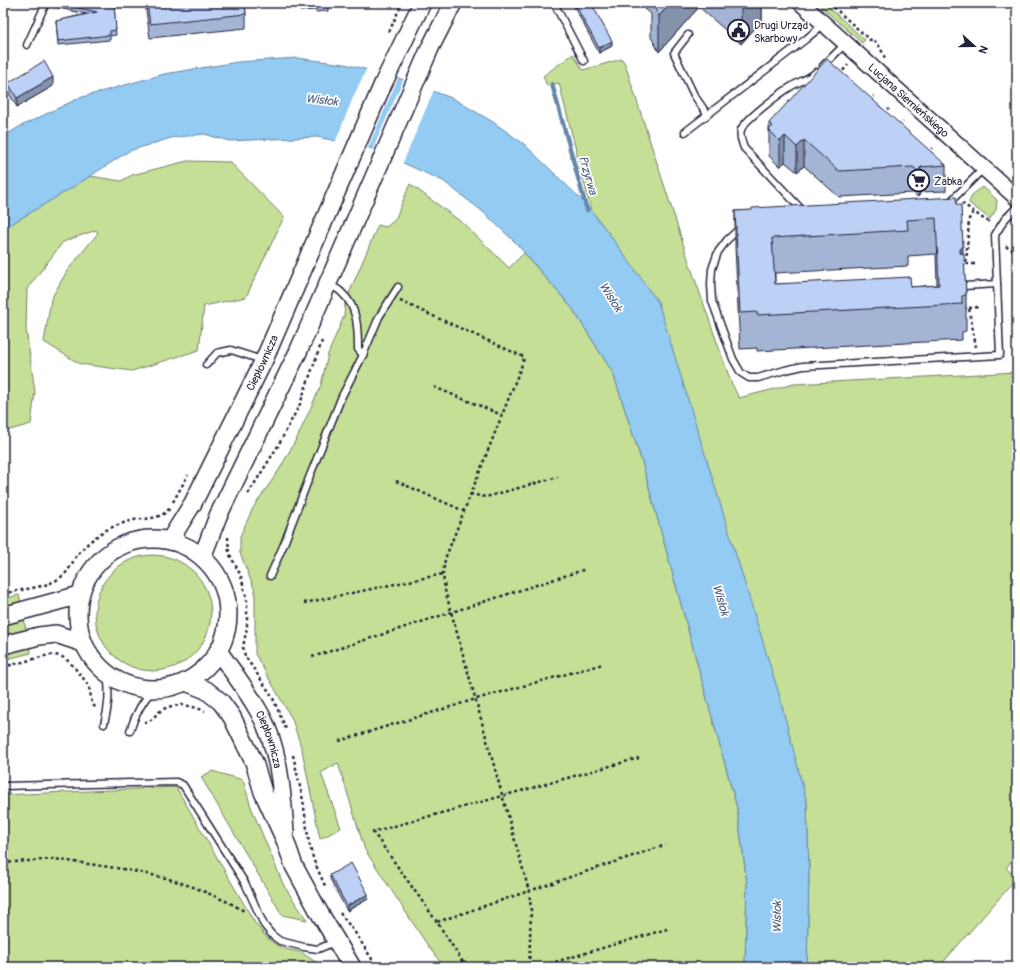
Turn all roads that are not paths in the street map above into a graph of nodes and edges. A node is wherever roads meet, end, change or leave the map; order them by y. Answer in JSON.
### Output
{"nodes":[{"id":1,"x":46,"y":3,"type":"edge"},
{"id":2,"x":422,"y":3,"type":"edge"},
{"id":3,"x":453,"y":3,"type":"edge"},
{"id":4,"x":554,"y":3,"type":"edge"},
{"id":5,"x":801,"y":3,"type":"edge"},
{"id":6,"x":824,"y":24,"type":"junction"},
{"id":7,"x":688,"y":35,"type":"dead end"},
{"id":8,"x":846,"y":43,"type":"junction"},
{"id":9,"x":27,"y":45,"type":"dead end"},
{"id":10,"x":584,"y":61,"type":"dead end"},
{"id":11,"x":812,"y":76,"type":"junction"},
{"id":12,"x":803,"y":88,"type":"edge"},
{"id":13,"x":707,"y":114,"type":"junction"},
{"id":14,"x":685,"y":132,"type":"dead end"},
{"id":15,"x":984,"y":168,"type":"junction"},
{"id":16,"x":1017,"y":198,"type":"edge"},
{"id":17,"x":945,"y":206,"type":"edge"},
{"id":18,"x":1017,"y":207,"type":"edge"},
{"id":19,"x":804,"y":217,"type":"edge"},
{"id":20,"x":744,"y":226,"type":"edge"},
{"id":21,"x":328,"y":283,"type":"junction"},
{"id":22,"x":997,"y":284,"type":"junction"},
{"id":23,"x":964,"y":286,"type":"edge"},
{"id":24,"x":398,"y":287,"type":"dead end"},
{"id":25,"x":363,"y":356,"type":"junction"},
{"id":26,"x":264,"y":360,"type":"junction"},
{"id":27,"x":206,"y":365,"type":"dead end"},
{"id":28,"x":170,"y":540,"type":"junction"},
{"id":29,"x":203,"y":555,"type":"junction"},
{"id":30,"x":270,"y":576,"type":"dead end"},
{"id":31,"x":80,"y":595,"type":"junction"},
{"id":32,"x":3,"y":616,"type":"edge"},
{"id":33,"x":83,"y":643,"type":"junction"},
{"id":34,"x":3,"y":645,"type":"edge"},
{"id":35,"x":218,"y":651,"type":"junction"},
{"id":36,"x":107,"y":674,"type":"junction"},
{"id":37,"x":186,"y":682,"type":"junction"},
{"id":38,"x":152,"y":690,"type":"junction"},
{"id":39,"x":104,"y":724,"type":"dead end"},
{"id":40,"x":130,"y":731,"type":"dead end"},
{"id":41,"x":3,"y":786,"type":"edge"},
{"id":42,"x":285,"y":840,"type":"junction"},
{"id":43,"x":336,"y":942,"type":"junction"},
{"id":44,"x":352,"y":967,"type":"edge"}],
"edges":[{"from":1,"to":9,"type":"lane"},
{"from":2,"to":26,"type":"main road","name":"Ciepłownicza"},
{"from":3,"to":21,"type":"main road"},
{"from":4,"to":10,"type":"lane"},
{"from":5,"to":6,"type":"street","name":"Lucjana Siemieńskiego"},
{"from":6,"to":8,"type":"street","name":"Lucjana Siemieńskiego"},
{"from":6,"to":13,"type":"lane"},
{"from":7,"to":13,"type":"lane"},
{"from":8,"to":11,"type":"lane"},
{"from":8,"to":15,"type":"street","name":"Lucjana Siemieńskiego"},
{"from":11,"to":12,"type":"lane"},
{"from":11,"to":19,"type":"lane"},
{"from":13,"to":14,"type":"lane"},
{"from":15,"to":16,"type":"street","name":"Lucjana Siemieńskiego"},
{"from":15,"to":17,"type":"lane"},
{"from":18,"to":22,"type":"lane"},
{"from":20,"to":22,"type":"lane"},
{"from":21,"to":25,"type":"lane"},
{"from":21,"to":29,"type":"main road"},
{"from":22,"to":23,"type":"lane"},
{"from":24,"to":25,"type":"lane"},
{"from":25,"to":30,"type":"lane"},
{"from":26,"to":27,"type":"lane"},
{"from":26,"to":28,"type":"main road","name":"Ciepłownicza"},
{"from":28,"to":29,"type":"main road"},
{"from":28,"to":31,"type":"main road"},
{"from":29,"to":35,"type":"main road"},
{"from":31,"to":32,"type":"main road"},
{"from":31,"to":33,"type":"main road"},
{"from":33,"to":34,"type":"main road"},
{"from":33,"to":36,"type":"main road"},
{"from":35,"to":37,"type":"main road"},
{"from":35,"to":42,"type":"main road","name":"Ciepłownicza"},
{"from":36,"to":38,"type":"main road"},
{"from":36,"to":39,"type":"lane"},
{"from":37,"to":38,"type":"main road"},
{"from":37,"to":42,"type":"main road","name":"Ciepłownicza"},
{"from":38,"to":40,"type":"lane"},
{"from":41,"to":43,"type":"lane"},
{"from":42,"to":43,"type":"main road","name":"Ciepłownicza"},
{"from":43,"to":44,"type":"main road","name":"Ciepłownicza"}]}
